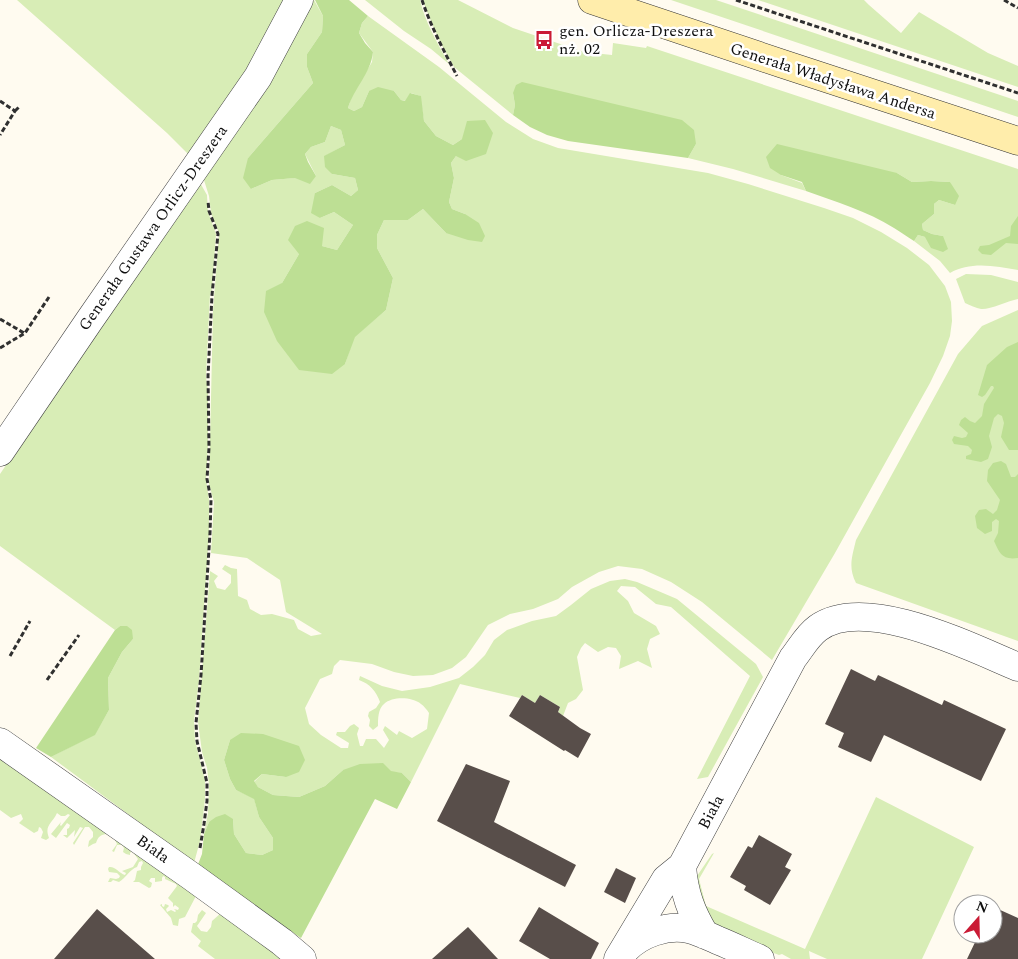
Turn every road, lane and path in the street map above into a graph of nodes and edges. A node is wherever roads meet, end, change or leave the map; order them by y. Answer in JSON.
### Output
{"nodes":[{"id":1,"x":299,"y":0,"type":"edge"},
{"id":2,"x":422,"y":0,"type":"edge"},
{"id":3,"x":592,"y":0,"type":"edge"},
{"id":4,"x":736,"y":0,"type":"edge"},
{"id":5,"x":1004,"y":0,"type":"edge"},
{"id":6,"x":1018,"y":8,"type":"edge"},
{"id":7,"x":458,"y":76,"type":"dead end"},
{"id":8,"x":1018,"y":93,"type":"edge"},
{"id":9,"x":0,"y":101,"type":"edge"},
{"id":10,"x":19,"y":107,"type":"dead end"},
{"id":11,"x":15,"y":111,"type":"junction"},
{"id":12,"x":0,"y":134,"type":"edge"},
{"id":13,"x":1018,"y":142,"type":"edge"},
{"id":14,"x":195,"y":168,"type":"junction"},
{"id":15,"x":49,"y":297,"type":"dead end"},
{"id":16,"x":0,"y":319,"type":"edge"},
{"id":17,"x":25,"y":333,"type":"junction"},
{"id":18,"x":0,"y":348,"type":"edge"},
{"id":19,"x":0,"y":452,"type":"edge"},
{"id":20,"x":30,"y":621,"type":"dead end"},
{"id":21,"x":79,"y":635,"type":"dead end"},
{"id":22,"x":10,"y":656,"type":"dead end"},
{"id":23,"x":1018,"y":667,"type":"edge"},
{"id":24,"x":47,"y":680,"type":"dead end"},
{"id":25,"x":0,"y":742,"type":"edge"},
{"id":26,"x":682,"y":866,"type":"junction"},
{"id":27,"x":191,"y":876,"type":"junction"},
{"id":28,"x":705,"y":935,"type":"junction"},
{"id":29,"x":302,"y":959,"type":"edge"},
{"id":30,"x":618,"y":959,"type":"edge"},
{"id":31,"x":760,"y":959,"type":"edge"}],
"edges":[{"from":1,"to":14,"type":"street","name":"Generała Gustawa Orlicz-Dreszera"},
{"from":2,"to":7,"type":"path"},
{"from":3,"to":13,"type":"main road","name":"Generała Władysława Andersa"},
{"from":4,"to":8,"type":"path"},
{"from":5,"to":6,"type":"path"},
{"from":9,"to":11,"type":"path"},
{"from":10,"to":11,"type":"path"},
{"from":11,"to":12,"type":"path"},
{"from":14,"to":19,"type":"street","name":"Generała Gustawa Orlicz-Dreszera"},
{"from":14,"to":27,"type":"path"},
{"from":15,"to":17,"type":"path"},
{"from":16,"to":17,"type":"path"},
{"from":17,"to":18,"type":"path"},
{"from":20,"to":22,"type":"path"},
{"from":21,"to":24,"type":"path"},
{"from":23,"to":26,"type":"street","name":"Biała"},
{"from":25,"to":27,"type":"street","name":"Biała"},
{"from":26,"to":28,"type":"street"},
{"from":26,"to":30,"type":"street","name":"Biała"},
{"from":27,"to":29,"type":"street","name":"Biała"},
{"from":28,"to":30,"type":"street"},
{"from":28,"to":31,"type":"street"}]}
